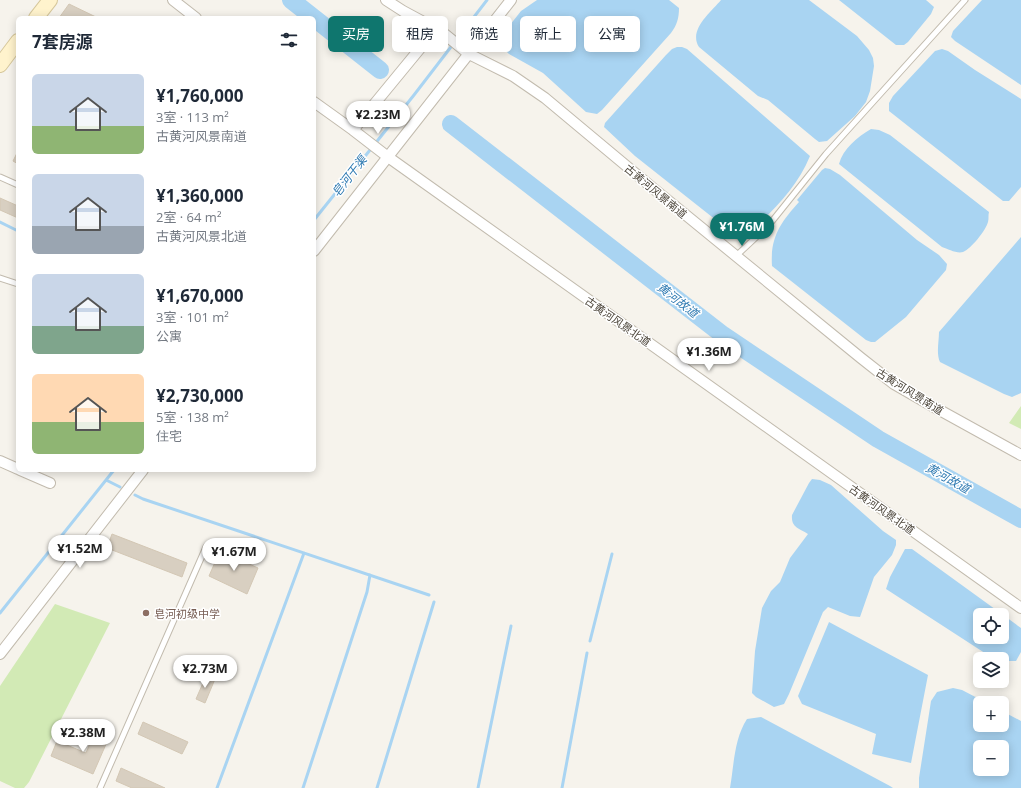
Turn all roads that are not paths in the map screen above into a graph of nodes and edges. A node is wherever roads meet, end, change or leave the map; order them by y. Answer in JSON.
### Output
{"nodes":[{"id":1,"x":173,"y":0,"type":"edge"},
{"id":2,"x":386,"y":0,"type":"edge"},
{"id":3,"x":511,"y":0,"type":"edge"},
{"id":4,"x":965,"y":0,"type":"edge"},
{"id":5,"x":48,"y":1,"type":"edge"},
{"id":6,"x":37,"y":16,"type":"edge"},
{"id":7,"x":193,"y":16,"type":"edge"},
{"id":8,"x":412,"y":16,"type":"edge"},
{"id":9,"x":448,"y":37,"type":"edge"},
{"id":10,"x":16,"y":44,"type":"edge"},
{"id":11,"x":418,"y":52,"type":"edge"},
{"id":12,"x":470,"y":54,"type":"junction"},
{"id":13,"x":0,"y":66,"type":"edge"},
{"id":14,"x":316,"y":103,"type":"edge"},
{"id":15,"x":356,"y":132,"type":"junction"},
{"id":16,"x":386,"y":155,"type":"junction"},
{"id":17,"x":0,"y":177,"type":"edge"},
{"id":18,"x":16,"y":184,"type":"edge"},
{"id":19,"x":316,"y":248,"type":"edge"},
{"id":20,"x":736,"y":256,"type":"junction"},
{"id":21,"x":0,"y":278,"type":"edge"},
{"id":22,"x":16,"y":283,"type":"edge"},
{"id":23,"x":1021,"y":455,"type":"edge"},
{"id":24,"x":0,"y":461,"type":"edge"},
{"id":25,"x":16,"y":468,"type":"edge"},
{"id":26,"x":25,"y":472,"type":"edge"},
{"id":27,"x":142,"y":472,"type":"edge"},
{"id":28,"x":50,"y":484,"type":"dead end"},
{"id":29,"x":206,"y":547,"type":"dead end"},
{"id":30,"x":1021,"y":608,"type":"edge"},
{"id":31,"x":0,"y":654,"type":"edge"},
{"id":32,"x":100,"y":788,"type":"edge"}],
"edges":[{"from":1,"to":7,"type":"street"},
{"from":2,"to":8,"type":"street","name":"古黄河风景南道"},
{"from":3,"to":12,"type":"street"},
{"from":4,"to":20,"type":"lane"},
{"from":5,"to":6,"type":"main road"},
{"from":9,"to":12,"type":"street","name":"古黄河风景南道"},
{"from":10,"to":13,"type":"main road"},
{"from":11,"to":15,"type":"street"},
{"from":12,"to":16,"type":"street"},
{"from":12,"to":20,"type":"street","name":"古黄河风景南道"},
{"from":14,"to":15,"type":"street","name":"古黄河风景北道"},
{"from":15,"to":16,"type":"street","name":"古黄河风景北道"},
{"from":16,"to":19,"type":"street"},
{"from":16,"to":30,"type":"street","name":"古黄河风景北道"},
{"from":17,"to":18,"type":"lane"},
{"from":20,"to":23,"type":"street","name":"古黄河风景南道"},
{"from":21,"to":22,"type":"lane"},
{"from":24,"to":25,"type":"street"},
{"from":26,"to":28,"type":"street"},
{"from":27,"to":31,"type":"street"},
{"from":29,"to":32,"type":"lane"}]}
